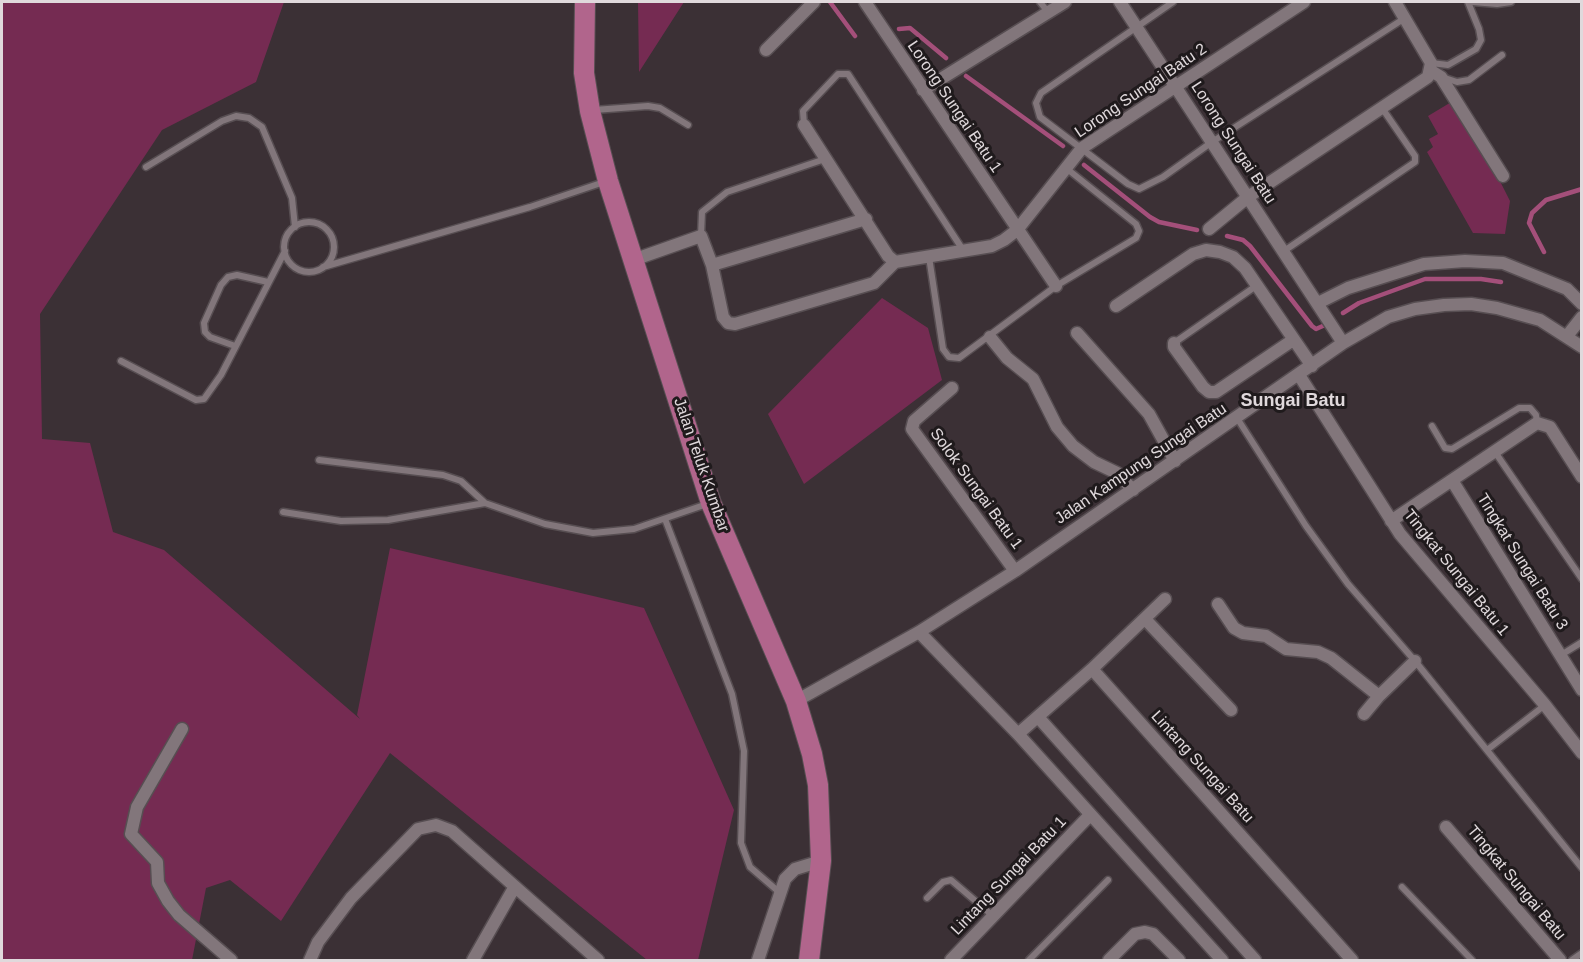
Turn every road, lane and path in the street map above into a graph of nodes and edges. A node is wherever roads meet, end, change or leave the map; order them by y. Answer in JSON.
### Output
{"nodes":[{"id":1,"x":585,"y":2,"type":"edge"},
{"id":2,"x":814,"y":2,"type":"edge"},
{"id":3,"x":865,"y":2,"type":"edge"},
{"id":4,"x":1040,"y":2,"type":"edge"},
{"id":5,"x":1065,"y":2,"type":"edge"},
{"id":6,"x":1120,"y":2,"type":"edge"},
{"id":7,"x":1173,"y":2,"type":"edge"},
{"id":8,"x":1304,"y":2,"type":"edge"},
{"id":9,"x":1396,"y":2,"type":"edge"},
{"id":10,"x":1471,"y":2,"type":"edge"},
{"id":11,"x":1511,"y":2,"type":"edge"},
{"id":12,"x":1048,"y":13,"type":"junction"},
{"id":13,"x":1405,"y":18,"type":"junction"},
{"id":14,"x":1136,"y":26,"type":"junction"},
{"id":15,"x":766,"y":51,"type":"dead end"},
{"id":16,"x":1502,"y":56,"type":"dead end"},
{"id":17,"x":1431,"y":67,"type":"junction"},
{"id":18,"x":1442,"y":77,"type":"junction"},
{"id":19,"x":1176,"y":87,"type":"junction"},
{"id":20,"x":923,"y":90,"type":"junction"},
{"id":21,"x":1382,"y":108,"type":"junction"},
{"id":22,"x":590,"y":111,"type":"junction"},
{"id":23,"x":687,"y":125,"type":"dead end"},
{"id":24,"x":804,"y":125,"type":"joint"},
{"id":25,"x":1212,"y":142,"type":"junction"},
{"id":26,"x":1082,"y":148,"type":"junction"},
{"id":27,"x":825,"y":159,"type":"junction"},
{"id":28,"x":146,"y":167,"type":"dead end"},
{"id":29,"x":1066,"y":168,"type":"junction"},
{"id":30,"x":1503,"y":176,"type":"dead end"},
{"id":31,"x":608,"y":181,"type":"junction"},
{"id":32,"x":1248,"y":197,"type":"junction"},
{"id":33,"x":866,"y":219,"type":"junction"},
{"id":34,"x":295,"y":227,"type":"junction"},
{"id":35,"x":1017,"y":230,"type":"junction"},
{"id":36,"x":701,"y":236,"type":"junction"},
{"id":37,"x":1207,"y":239,"type":"junction"},
{"id":38,"x":963,"y":250,"type":"junction"},
{"id":39,"x":285,"y":251,"type":"junction"},
{"id":40,"x":1284,"y":251,"type":"junction"},
{"id":41,"x":929,"y":257,"type":"junction"},
{"id":42,"x":633,"y":260,"type":"junction"},
{"id":43,"x":895,"y":262,"type":"junction"},
{"id":44,"x":712,"y":265,"type":"junction"},
{"id":45,"x":323,"y":267,"type":"junction"},
{"id":46,"x":268,"y":282,"type":"junction"},
{"id":47,"x":1056,"y":286,"type":"junction"},
{"id":48,"x":1256,"y":286,"type":"junction"},
{"id":49,"x":1317,"y":303,"type":"junction"},
{"id":50,"x":1581,"y":304,"type":"edge"},
{"id":51,"x":1116,"y":306,"type":"dead end"},
{"id":52,"x":1581,"y":317,"type":"edge"},
{"id":53,"x":1077,"y":333,"type":"dead end"},
{"id":54,"x":1567,"y":336,"type":"junction"},
{"id":55,"x":990,"y":337,"type":"junction"},
{"id":56,"x":1293,"y":340,"type":"junction"},
{"id":57,"x":1174,"y":343,"type":"joint"},
{"id":58,"x":1343,"y":343,"type":"junction"},
{"id":59,"x":236,"y":346,"type":"junction"},
{"id":60,"x":1581,"y":347,"type":"edge"},
{"id":61,"x":121,"y":361,"type":"dead end"},
{"id":62,"x":1312,"y":366,"type":"junction"},
{"id":63,"x":1299,"y":375,"type":"junction"},
{"id":64,"x":952,"y":388,"type":"dead end"},
{"id":65,"x":1238,"y":418,"type":"junction"},
{"id":66,"x":1537,"y":423,"type":"junction"},
{"id":67,"x":1432,"y":426,"type":"dead end"},
{"id":68,"x":1495,"y":452,"type":"junction"},
{"id":69,"x":319,"y":460,"type":"dead end"},
{"id":70,"x":1175,"y":461,"type":"junction"},
{"id":71,"x":1581,"y":477,"type":"edge"},
{"id":72,"x":1453,"y":482,"type":"junction"},
{"id":73,"x":1132,"y":490,"type":"junction"},
{"id":74,"x":485,"y":503,"type":"junction"},
{"id":75,"x":711,"y":503,"type":"junction"},
{"id":76,"x":283,"y":512,"type":"dead end"},
{"id":77,"x":664,"y":519,"type":"junction"},
{"id":78,"x":1391,"y":521,"type":"junction"},
{"id":79,"x":1016,"y":571,"type":"junction"},
{"id":80,"x":1581,"y":579,"type":"edge"},
{"id":81,"x":1165,"y":599,"type":"dead end"},
{"id":82,"x":1218,"y":604,"type":"dead end"},
{"id":83,"x":1145,"y":619,"type":"junction"},
{"id":84,"x":919,"y":632,"type":"junction"},
{"id":85,"x":1581,"y":642,"type":"edge"},
{"id":86,"x":1561,"y":655,"type":"junction"},
{"id":87,"x":1415,"y":662,"type":"junction"},
{"id":88,"x":1092,"y":669,"type":"junction"},
{"id":89,"x":1581,"y":690,"type":"edge"},
{"id":90,"x":1379,"y":696,"type":"junction"},
{"id":91,"x":796,"y":701,"type":"junction"},
{"id":92,"x":1545,"y":705,"type":"junction"},
{"id":93,"x":1231,"y":710,"type":"dead end"},
{"id":94,"x":1364,"y":714,"type":"dead end"},
{"id":95,"x":1038,"y":717,"type":"junction"},
{"id":96,"x":182,"y":729,"type":"dead end"},
{"id":97,"x":1018,"y":734,"type":"junction"},
{"id":98,"x":1487,"y":750,"type":"junction"},
{"id":99,"x":1581,"y":753,"type":"edge"},
{"id":100,"x":1090,"y":815,"type":"junction"},
{"id":101,"x":1446,"y":827,"type":"dead end"},
{"id":102,"x":821,"y":861,"type":"junction"},
{"id":103,"x":1581,"y":868,"type":"edge"},
{"id":104,"x":1108,"y":880,"type":"dead end"},
{"id":105,"x":1402,"y":887,"type":"dead end"},
{"id":106,"x":514,"y":888,"type":"junction"},
{"id":107,"x":779,"y":892,"type":"junction"},
{"id":108,"x":927,"y":898,"type":"dead end"},
{"id":109,"x":993,"y":917,"type":"junction"},
{"id":110,"x":1581,"y":953,"type":"edge"},
{"id":111,"x":813,"y":958,"type":"edge"},
{"id":112,"x":231,"y":960,"type":"edge"},
{"id":113,"x":310,"y":960,"type":"edge"},
{"id":114,"x":473,"y":960,"type":"edge"},
{"id":115,"x":598,"y":960,"type":"edge"},
{"id":116,"x":758,"y":960,"type":"edge"},
{"id":117,"x":951,"y":960,"type":"edge"},
{"id":118,"x":1029,"y":960,"type":"edge"},
{"id":119,"x":1109,"y":960,"type":"edge"},
{"id":120,"x":1179,"y":960,"type":"edge"},
{"id":121,"x":1222,"y":960,"type":"edge"},
{"id":122,"x":1255,"y":960,"type":"edge"},
{"id":123,"x":1352,"y":960,"type":"edge"},
{"id":124,"x":1472,"y":960,"type":"edge"},
{"id":125,"x":1560,"y":960,"type":"edge"},
{"id":126,"x":1572,"y":960,"type":"edge"}],
"edges":[{"from":1,"to":22,"type":"main road","name":"Jalan Teluk Kumbar"},
{"from":2,"to":15,"type":"street"},
{"from":3,"to":20,"type":"street","name":"Lorong Sungai Batu 1"},
{"from":4,"to":12,"type":"lane"},
{"from":5,"to":12,"type":"street"},
{"from":6,"to":14,"type":"street","name":"Lorong Sungai Batu"},
{"from":7,"to":14,"type":"lane"},
{"from":8,"to":19,"type":"street","name":"Lorong Sungai Batu 2"},
{"from":9,"to":13,"type":"street"},
{"from":10,"to":11,"type":"lane"},
{"from":10,"to":17,"type":"lane"},
{"from":12,"to":20,"type":"street"},
{"from":13,"to":17,"type":"street"},
{"from":13,"to":25,"type":"lane"},
{"from":14,"to":19,"type":"street","name":"Lorong Sungai Batu"},
{"from":14,"to":26,"type":"lane"},
{"from":16,"to":18,"type":"lane"},
{"from":17,"to":18,"type":"street"},
{"from":17,"to":21,"type":"street"},
{"from":18,"to":30,"type":"street"},
{"from":19,"to":25,"type":"street","name":"Lorong Sungai Batu"},
{"from":19,"to":26,"type":"street","name":"Lorong Sungai Batu 2"},
{"from":20,"to":35,"type":"street","name":"Lorong Sungai Batu 1"},
{"from":21,"to":32,"type":"street"},
{"from":21,"to":40,"type":"lane"},
{"from":22,"to":23,"type":"lane"},
{"from":22,"to":31,"type":"main road","name":"Jalan Teluk Kumbar"},
{"from":24,"to":27,"type":"street"},
{"from":24,"to":38,"type":"lane"},
{"from":25,"to":26,"type":"lane"},
{"from":25,"to":32,"type":"street","name":"Lorong Sungai Batu"},
{"from":26,"to":29,"type":"street","name":"Lorong Sungai Batu 2"},
{"from":27,"to":33,"type":"street"},
{"from":27,"to":36,"type":"lane"},
{"from":28,"to":34,"type":"lane"},
{"from":29,"to":35,"type":"street","name":"Lorong Sungai Batu 2"},
{"from":29,"to":47,"type":"lane"},
{"from":31,"to":42,"type":"main road","name":"Jalan Teluk Kumbar"},
{"from":31,"to":45,"type":"lane"},
{"from":32,"to":37,"type":"street"},
{"from":32,"to":40,"type":"street","name":"Lorong Sungai Batu"},
{"from":33,"to":43,"type":"street"},
{"from":33,"to":44,"type":"street"},
{"from":34,"to":39,"type":"lane"},
{"from":34,"to":45,"type":"lane"},
{"from":35,"to":38,"type":"street","name":"Lorong Sungai Batu 2"},
{"from":35,"to":47,"type":"street","name":"Lorong Sungai Batu 1"},
{"from":36,"to":42,"type":"street"},
{"from":36,"to":44,"type":"street"},
{"from":37,"to":48,"type":"street"},
{"from":37,"to":51,"type":"street"},
{"from":38,"to":41,"type":"street","name":"Lorong Sungai Batu 2"},
{"from":39,"to":45,"type":"lane"},
{"from":39,"to":46,"type":"lane"},
{"from":40,"to":49,"type":"street","name":"Lorong Sungai Batu"},
{"from":41,"to":43,"type":"street","name":"Lorong Sungai Batu 2"},
{"from":41,"to":55,"type":"lane"},
{"from":42,"to":75,"type":"main road","name":"Jalan Teluk Kumbar"},
{"from":43,"to":44,"type":"street"},
{"from":46,"to":59,"type":"lane"},
{"from":46,"to":59,"type":"lane"},
{"from":47,"to":55,"type":"lane"},
{"from":48,"to":56,"type":"street"},
{"from":48,"to":57,"type":"lane"},
{"from":49,"to":50,"type":"street"},
{"from":49,"to":58,"type":"street","name":"Lorong Sungai Batu"},
{"from":52,"to":54,"type":"street"},
{"from":53,"to":70,"type":"street"},
{"from":54,"to":58,"type":"street","name":"Jalan Kampung Sungai Batu"},
{"from":54,"to":60,"type":"street","name":"Jalan Kampung Sungai Batu"},
{"from":55,"to":73,"type":"street"},
{"from":56,"to":57,"type":"street"},
{"from":56,"to":62,"type":"street"},
{"from":58,"to":62,"type":"street","name":"Jalan Kampung Sungai Batu"},
{"from":59,"to":61,"type":"lane"},
{"from":62,"to":63,"type":"street","name":"Jalan Kampung Sungai Batu"},
{"from":63,"to":65,"type":"street","name":"Jalan Kampung Sungai Batu"},
{"from":63,"to":78,"type":"street","name":"Tingkat Sungai Batu 1"},
{"from":64,"to":79,"type":"street","name":"Solok Sungai Batu 1"},
{"from":65,"to":70,"type":"street","name":"Jalan Kampung Sungai Batu"},
{"from":65,"to":87,"type":"lane"},
{"from":66,"to":67,"type":"lane"},
{"from":66,"to":68,"type":"street"},
{"from":66,"to":71,"type":"street"},
{"from":68,"to":72,"type":"street"},
{"from":68,"to":80,"type":"lane"},
{"from":69,"to":74,"type":"lane"},
{"from":70,"to":73,"type":"street","name":"Jalan Kampung Sungai Batu"},
{"from":72,"to":78,"type":"street"},
{"from":72,"to":86,"type":"street","name":"Tingkat Sungai Batu 3"},
{"from":73,"to":79,"type":"street","name":"Jalan Kampung Sungai Batu"},
{"from":74,"to":76,"type":"lane"},
{"from":74,"to":77,"type":"lane"},
{"from":75,"to":77,"type":"lane"},
{"from":75,"to":91,"type":"main road","name":"Jalan Teluk Kumbar"},
{"from":77,"to":107,"type":"lane"},
{"from":78,"to":92,"type":"street","name":"Tingkat Sungai Batu 1"},
{"from":79,"to":84,"type":"street","name":"Jalan Kampung Sungai Batu"},
{"from":81,"to":83,"type":"street"},
{"from":82,"to":90,"type":"street"},
{"from":83,"to":88,"type":"street"},
{"from":83,"to":93,"type":"street"},
{"from":84,"to":91,"type":"street","name":"Jalan Kampung Sungai Batu"},
{"from":84,"to":97,"type":"street"},
{"from":85,"to":86,"type":"lane"},
{"from":86,"to":89,"type":"street","name":"Tingkat Sungai Batu 3"},
{"from":87,"to":90,"type":"street"},
{"from":87,"to":98,"type":"lane"},
{"from":88,"to":95,"type":"street"},
{"from":88,"to":123,"type":"street","name":"Lintang Sungai Batu"},
{"from":90,"to":94,"type":"street"},
{"from":91,"to":102,"type":"main road","name":"Jalan Teluk Kumbar"},
{"from":92,"to":98,"type":"lane"},
{"from":92,"to":99,"type":"street","name":"Tingkat Sungai Batu 1"},
{"from":95,"to":97,"type":"street"},
{"from":95,"to":122,"type":"street"},
{"from":96,"to":112,"type":"street"},
{"from":97,"to":100,"type":"street"},
{"from":98,"to":103,"type":"lane"},
{"from":100,"to":109,"type":"street","name":"Lintang Sungai Batu 1"},
{"from":100,"to":121,"type":"street"},
{"from":101,"to":125,"type":"street","name":"Tingkat Sungai Batu"},
{"from":102,"to":107,"type":"street"},
{"from":102,"to":111,"type":"main road","name":"Jalan Teluk Kumbar"},
{"from":104,"to":118,"type":"lane"},
{"from":105,"to":124,"type":"lane"},
{"from":106,"to":113,"type":"street"},
{"from":106,"to":114,"type":"street"},
{"from":106,"to":115,"type":"street"},
{"from":107,"to":116,"type":"street"},
{"from":108,"to":109,"type":"lane"},
{"from":109,"to":117,"type":"street","name":"Lintang Sungai Batu 1"},
{"from":110,"to":126,"type":"lane"},
{"from":119,"to":120,"type":"street"}]}
